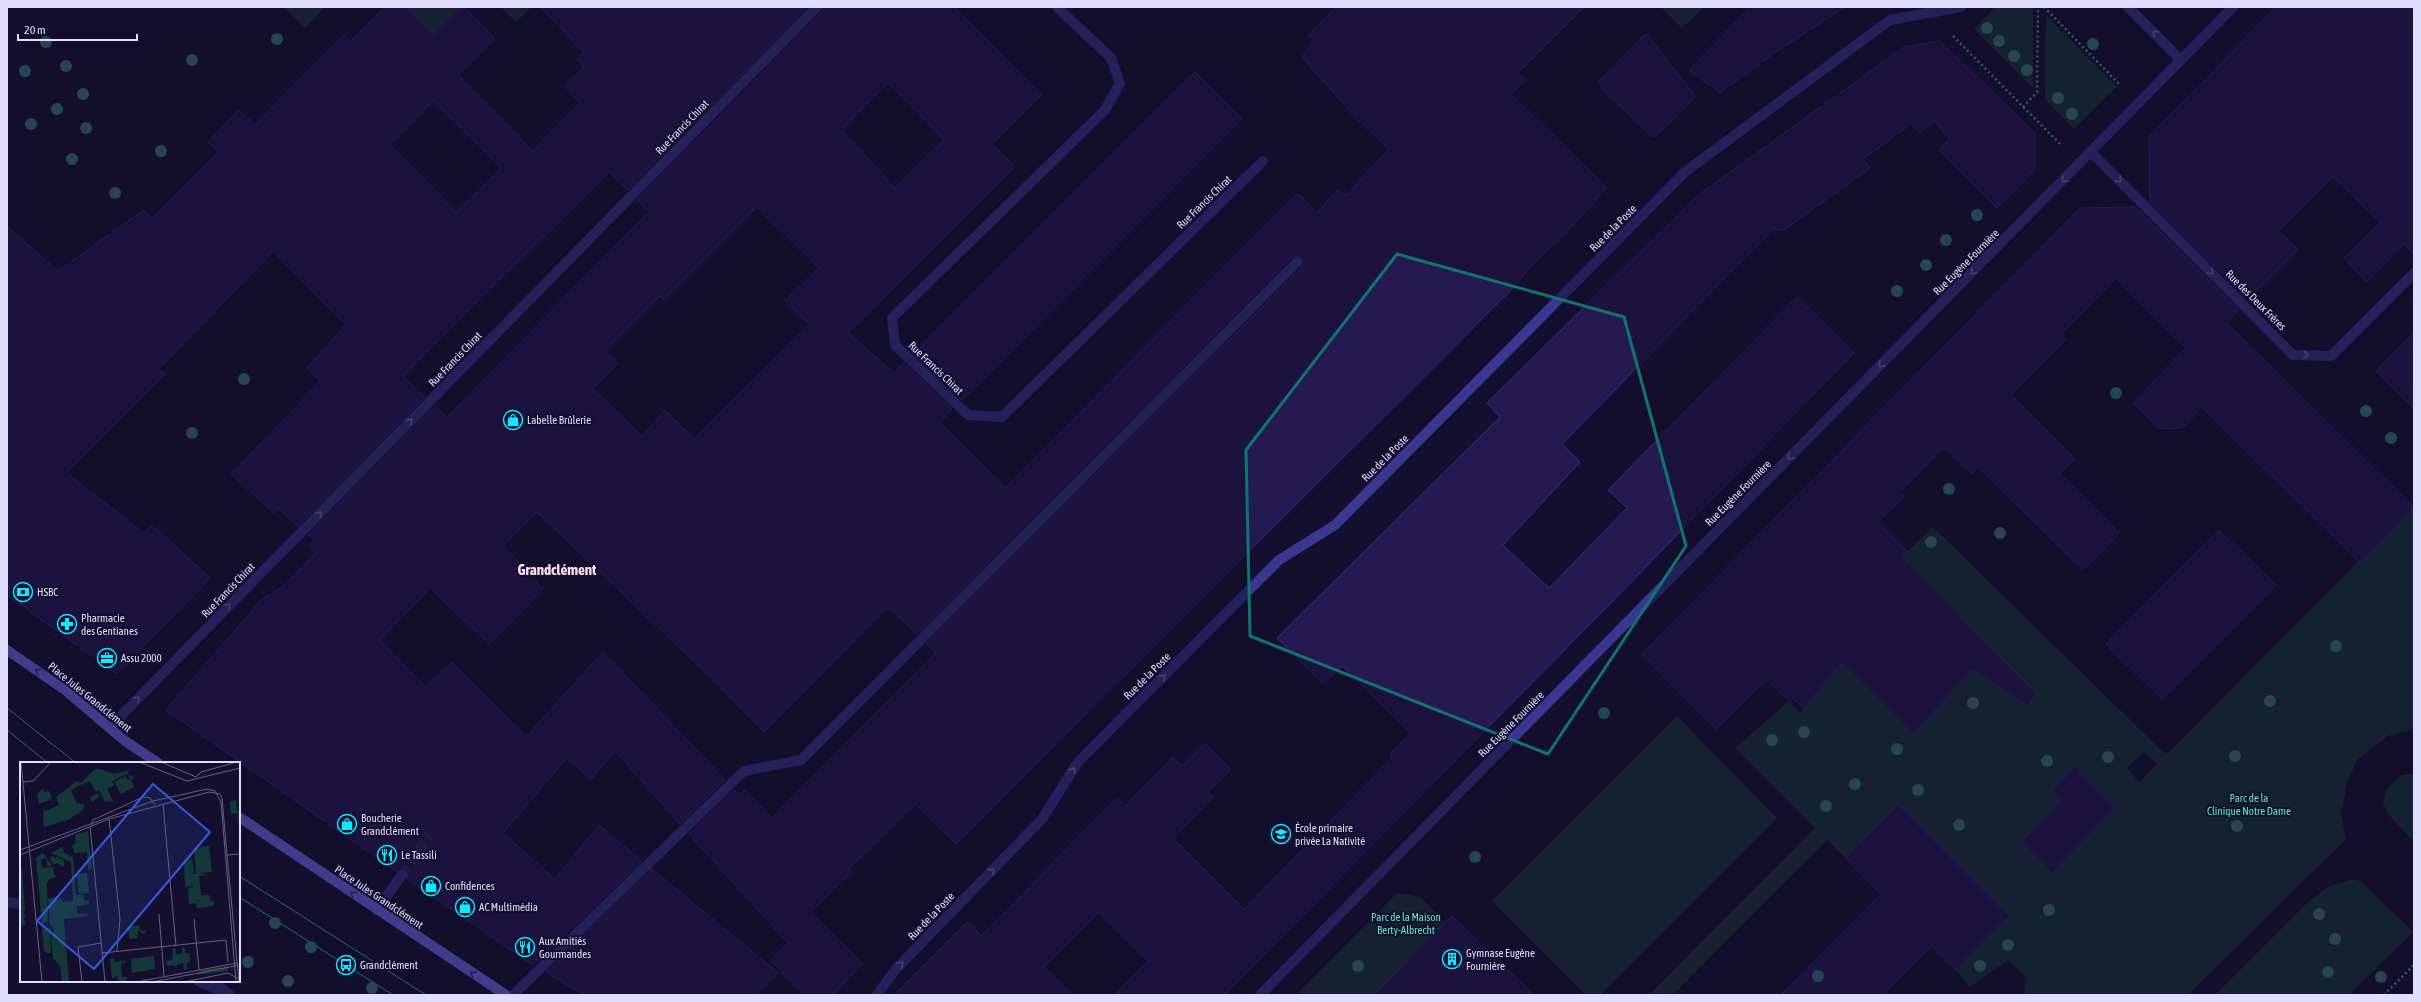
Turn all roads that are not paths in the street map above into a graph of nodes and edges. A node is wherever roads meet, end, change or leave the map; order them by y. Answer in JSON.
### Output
{"nodes":[{"id":1,"x":816,"y":7,"type":"edge"},
{"id":2,"x":1057,"y":7,"type":"edge"},
{"id":3,"x":1961,"y":7,"type":"edge"},
{"id":4,"x":2128,"y":7,"type":"edge"},
{"id":5,"x":2233,"y":7,"type":"edge"},
{"id":6,"x":2181,"y":60,"type":"junction"},
{"id":7,"x":2091,"y":152,"type":"junction"},
{"id":8,"x":1263,"y":162,"type":"dead end"},
{"id":9,"x":1297,"y":262,"type":"dead end"},
{"id":10,"x":2414,"y":273,"type":"edge"},
{"id":11,"x":7,"y":650,"type":"edge"},
{"id":12,"x":110,"y":727,"type":"junction"},
{"id":13,"x":156,"y":762,"type":"edge"},
{"id":14,"x":240,"y":818,"type":"edge"},
{"id":15,"x":402,"y":875,"type":"tunnel mouth"},
{"id":16,"x":7,"y":902,"type":"edge"},
{"id":17,"x":20,"y":904,"type":"edge"},
{"id":18,"x":376,"y":910,"type":"junction"},
{"id":19,"x":200,"y":982,"type":"edge"},
{"id":20,"x":214,"y":982,"type":"edge"},
{"id":21,"x":228,"y":994,"type":"edge"},
{"id":22,"x":506,"y":995,"type":"edge"},
{"id":23,"x":513,"y":995,"type":"edge"},
{"id":24,"x":877,"y":995,"type":"edge"},
{"id":25,"x":1260,"y":995,"type":"edge"}],
"edges":[{"from":12,"to":1,"type":"street","name":"Rue Francis Chirat","one_way":true},
{"from":2,"to":8,"type":"street","name":"Rue Francis Chirat"},
{"from":24,"to":3,"type":"street","name":"Rue de la Poste","one_way":true},
{"from":6,"to":4,"type":"street","one_way":true},
{"from":5,"to":6,"type":"street","name":"Rue Eugène Fournière"},
{"from":6,"to":7,"type":"street","name":"Rue Eugène Fournière"},
{"from":7,"to":10,"type":"street","name":"Rue des Deux Frères","one_way":true},
{"from":7,"to":25,"type":"street","name":"Rue Eugène Fournière","one_way":true},
{"from":9,"to":23,"type":"street"},
{"from":12,"to":11,"type":"main road","name":"Place Jules Grandclément","one_way":true},
{"from":12,"to":13,"type":"main road","name":"Place Jules Grandclément"},
{"from":18,"to":14,"type":"main road","name":"Place Jules Grandclément","one_way":true},
{"from":15,"to":18,"type":"street"},
{"from":16,"to":17,"type":"street"},
{"from":22,"to":18,"type":"main road","name":"Place Jules Grandclément","one_way":true},
{"from":19,"to":21,"type":"street"},
{"from":20,"to":21,"type":"street"}]}
